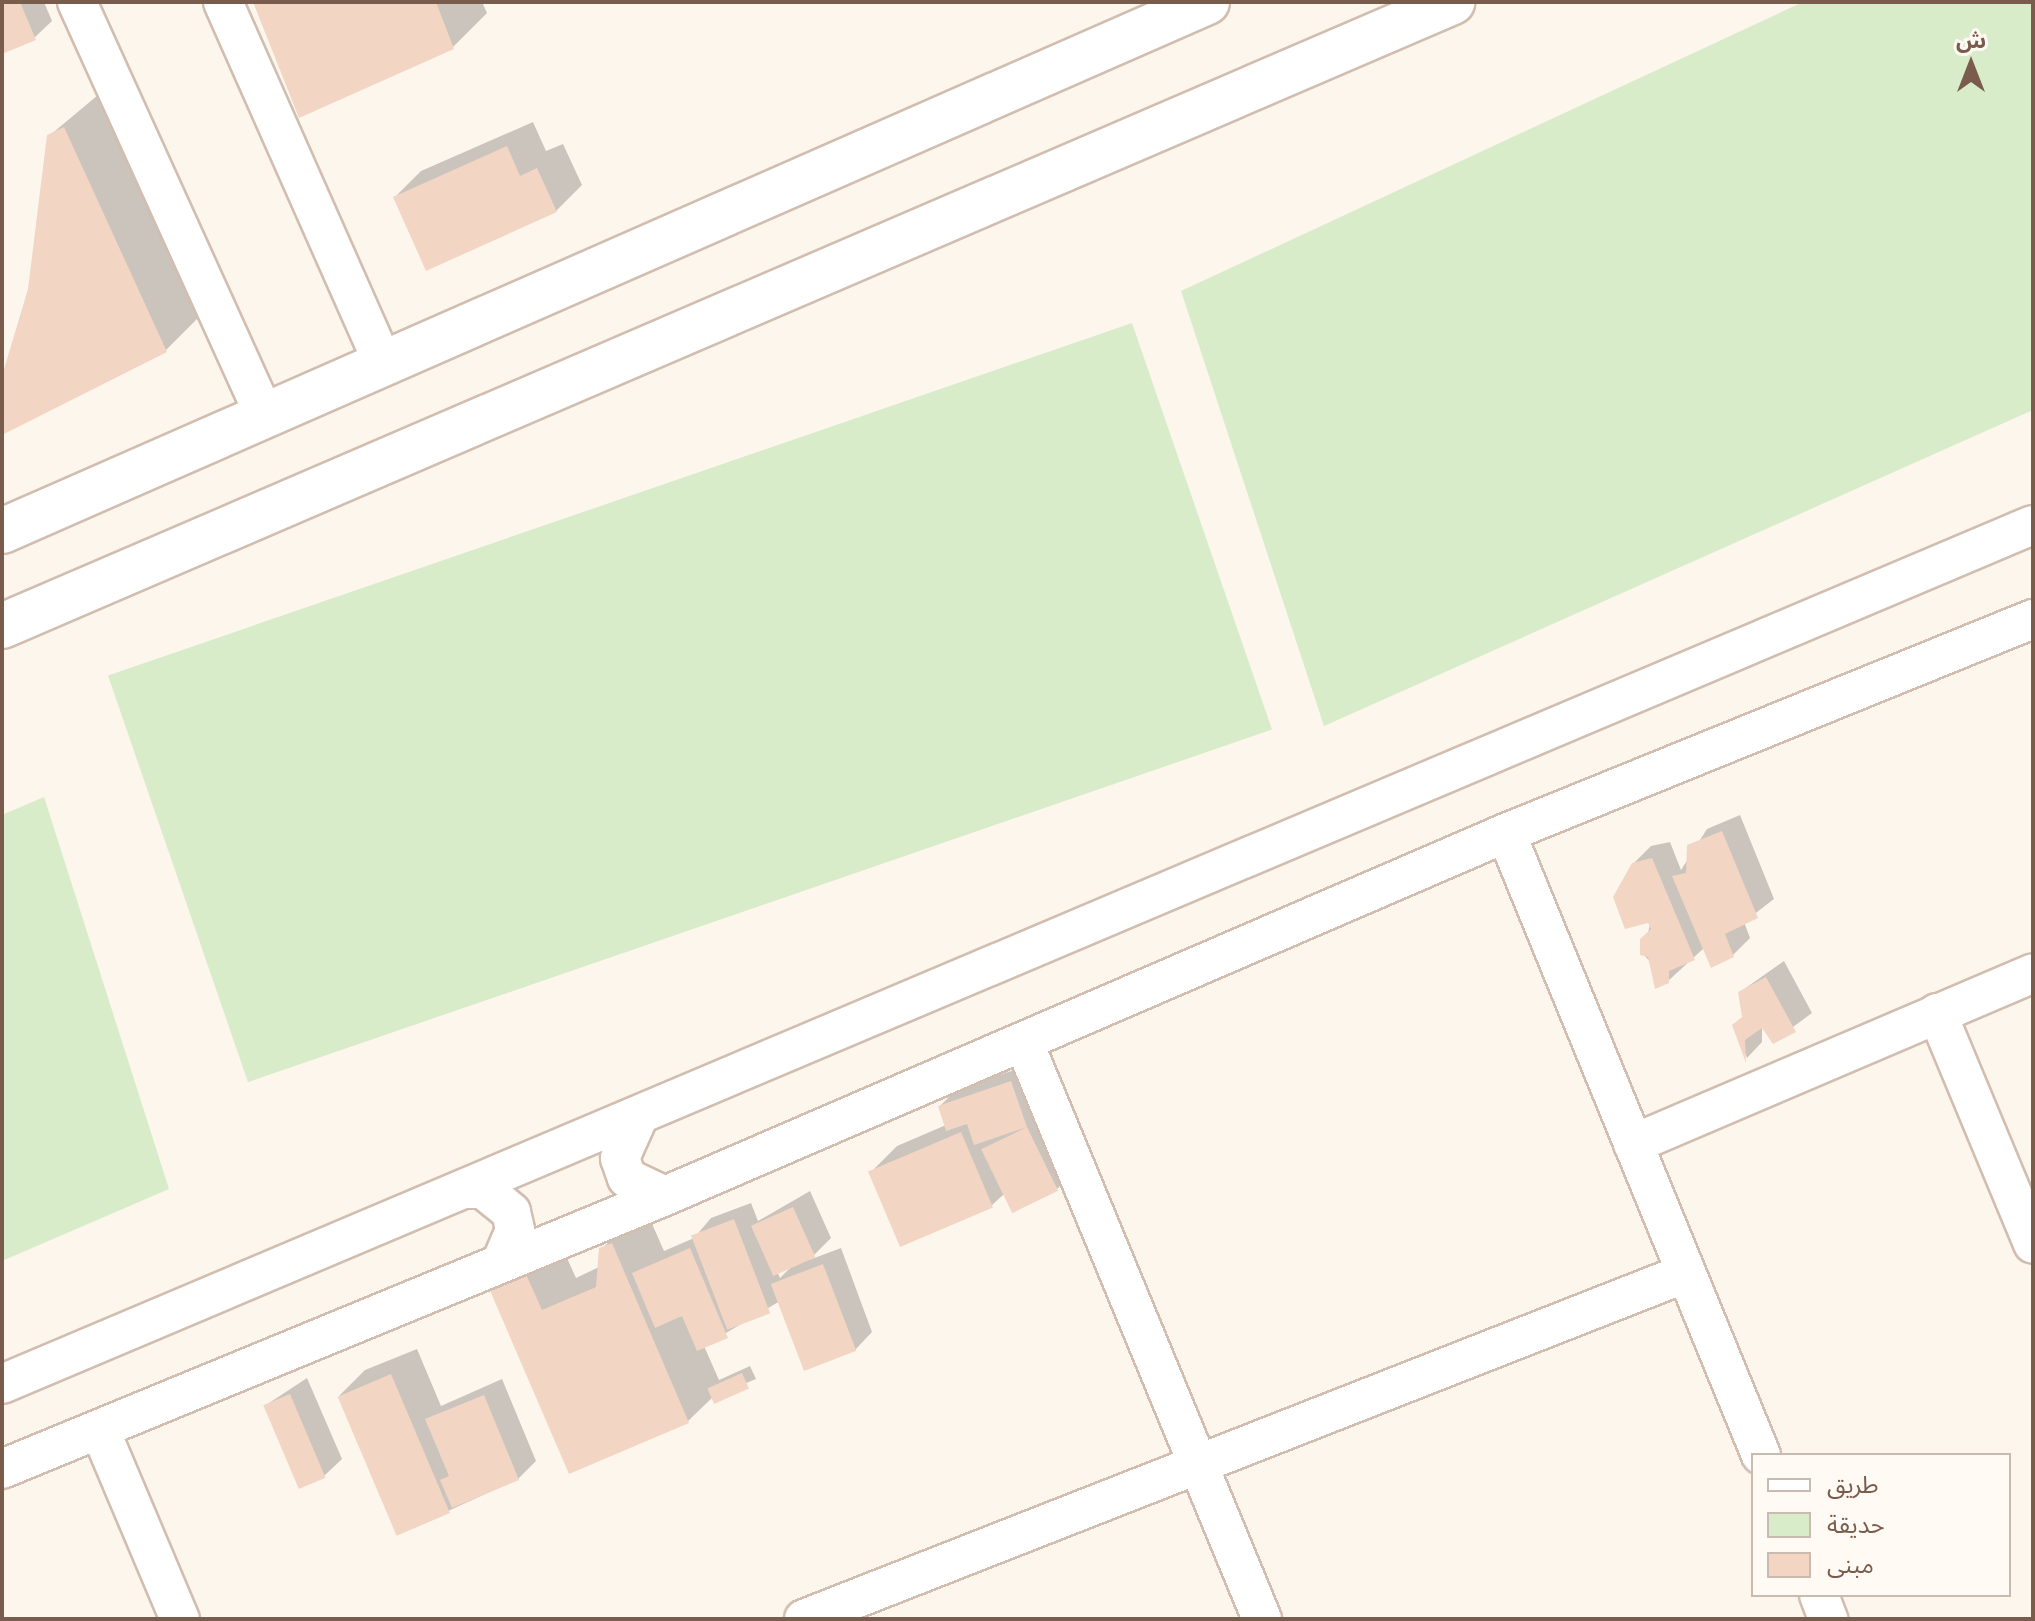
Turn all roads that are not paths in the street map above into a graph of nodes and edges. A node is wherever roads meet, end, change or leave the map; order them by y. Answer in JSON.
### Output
{"nodes":[{"id":1,"x":77,"y":2,"type":"edge"},
{"id":2,"x":223,"y":2,"type":"edge"},
{"id":3,"x":1207,"y":2,"type":"edge"},
{"id":4,"x":1452,"y":2,"type":"edge"},
{"id":5,"x":382,"y":360,"type":"junction"},
{"id":6,"x":263,"y":412,"type":"junction"},
{"id":7,"x":2033,"y":525,"type":"edge"},
{"id":8,"x":2,"y":531,"type":"edge"},
{"id":9,"x":2033,"y":619,"type":"edge"},
{"id":10,"x":2,"y":626,"type":"edge"},
{"id":11,"x":1506,"y":833,"type":"junction"},
{"id":12,"x":2033,"y":973,"type":"edge"},
{"id":13,"x":1937,"y":1013,"type":"junction"},
{"id":14,"x":1024,"y":1043,"type":"junction"},
{"id":15,"x":637,"y":1120,"type":"junction"},
{"id":16,"x":1633,"y":1144,"type":"junction"},
{"id":17,"x":464,"y":1189,"type":"junction"},
{"id":18,"x":665,"y":1196,"type":"junction"},
{"id":19,"x":2033,"y":1244,"type":"edge"},
{"id":20,"x":501,"y":1263,"type":"junction"},
{"id":21,"x":1686,"y":1273,"type":"junction"},
{"id":22,"x":2,"y":1384,"type":"edge"},
{"id":23,"x":100,"y":1430,"type":"junction"},
{"id":24,"x":1760,"y":1453,"type":"edge"},
{"id":25,"x":1196,"y":1459,"type":"junction"},
{"id":26,"x":2,"y":1469,"type":"edge"},
{"id":27,"x":1820,"y":1597,"type":"edge"},
{"id":28,"x":180,"y":1619,"type":"edge"},
{"id":29,"x":804,"y":1619,"type":"edge"},
{"id":30,"x":1262,"y":1619,"type":"edge"},
{"id":31,"x":1828,"y":1619,"type":"edge"}],
"edges":[{"from":1,"to":6,"type":"street"},
{"from":2,"to":5,"type":"street"},
{"from":3,"to":5,"type":"main road"},
{"from":4,"to":10,"type":"main road"},
{"from":5,"to":6,"type":"main road"},
{"from":6,"to":8,"type":"main road"},
{"from":7,"to":15,"type":"street"},
{"from":9,"to":11,"type":"street"},
{"from":11,"to":14,"type":"street"},
{"from":11,"to":16,"type":"street"},
{"from":12,"to":13,"type":"street"},
{"from":13,"to":16,"type":"street"},
{"from":13,"to":19,"type":"street"},
{"from":14,"to":18,"type":"street"},
{"from":14,"to":25,"type":"street"},
{"from":15,"to":17,"type":"street"},
{"from":15,"to":18,"type":"street"},
{"from":16,"to":21,"type":"street"},
{"from":17,"to":20,"type":"street"},
{"from":17,"to":22,"type":"street"},
{"from":18,"to":20,"type":"street"},
{"from":20,"to":23,"type":"street"},
{"from":21,"to":24,"type":"street"},
{"from":21,"to":25,"type":"street"},
{"from":23,"to":26,"type":"street"},
{"from":23,"to":28,"type":"street"},
{"from":25,"to":29,"type":"street"},
{"from":25,"to":30,"type":"street"},
{"from":27,"to":31,"type":"street"}]}
